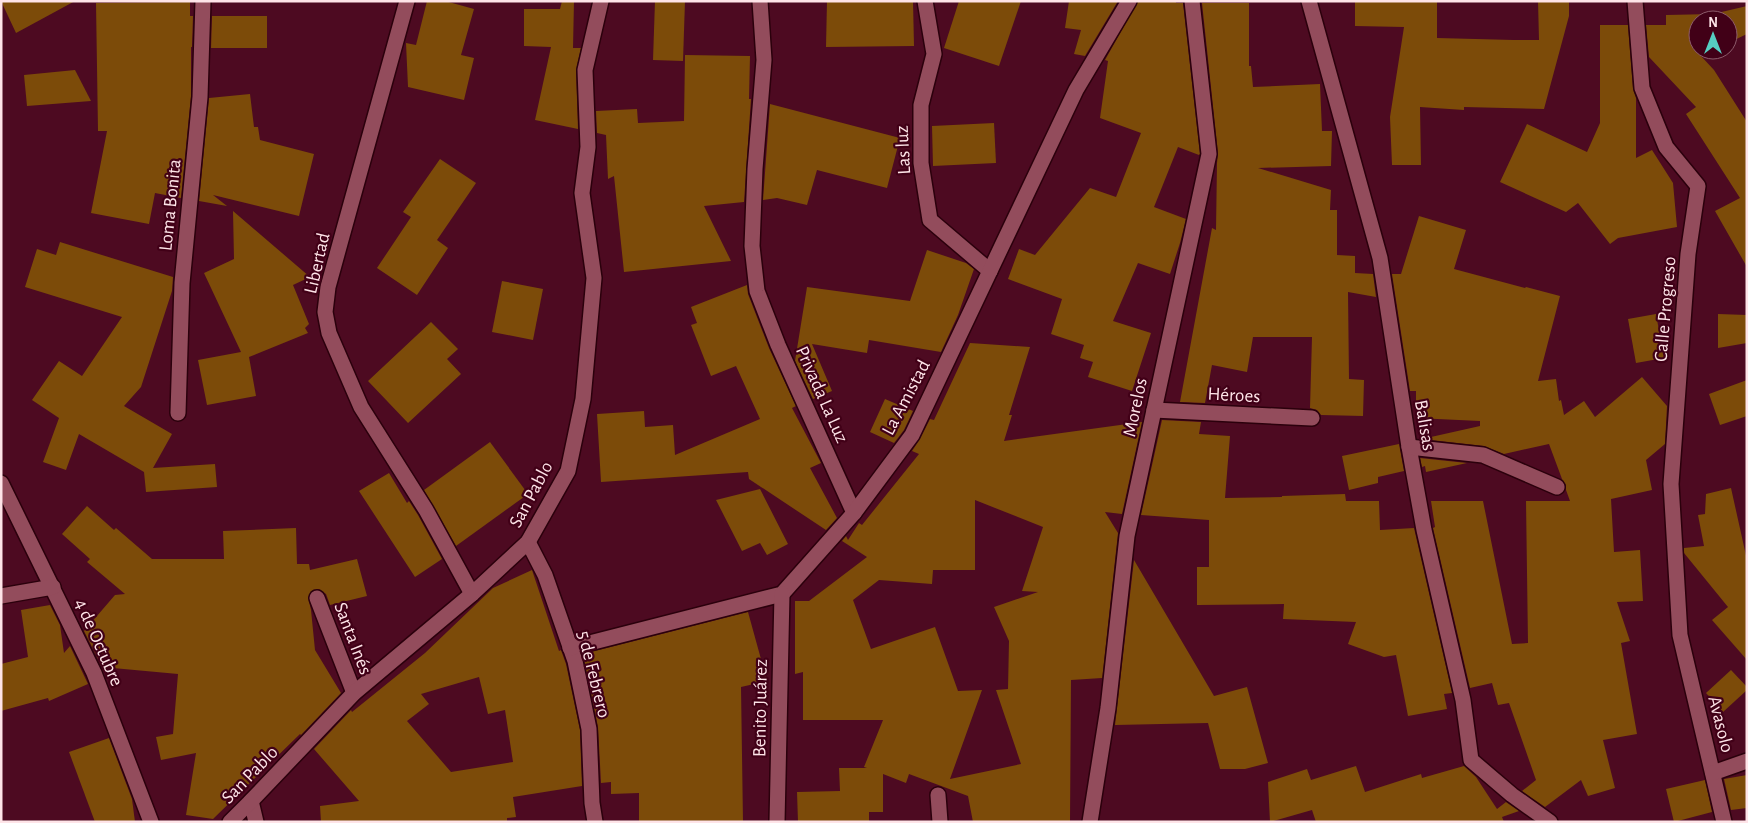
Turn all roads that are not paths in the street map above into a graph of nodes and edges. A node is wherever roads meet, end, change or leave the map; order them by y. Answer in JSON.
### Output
{"nodes":[{"id":1,"x":203,"y":1,"type":"edge"},
{"id":2,"x":407,"y":1,"type":"edge"},
{"id":3,"x":600,"y":1,"type":"edge"},
{"id":4,"x":760,"y":1,"type":"edge"},
{"id":5,"x":925,"y":1,"type":"edge"},
{"id":6,"x":1129,"y":1,"type":"edge"},
{"id":7,"x":1192,"y":1,"type":"edge"},
{"id":8,"x":1309,"y":1,"type":"edge"},
{"id":9,"x":1635,"y":1,"type":"edge"},
{"id":10,"x":990,"y":271,"type":"junction"},
{"id":11,"x":1154,"y":410,"type":"junction"},
{"id":12,"x":178,"y":413,"type":"dead end"},
{"id":13,"x":1312,"y":418,"type":"dead end"},
{"id":14,"x":1409,"y":447,"type":"junction"},
{"id":15,"x":1,"y":483,"type":"edge"},
{"id":16,"x":1557,"y":487,"type":"dead end"},
{"id":17,"x":854,"y":513,"type":"junction"},
{"id":18,"x":528,"y":542,"type":"junction"},
{"id":19,"x":53,"y":587,"type":"junction"},
{"id":20,"x":472,"y":594,"type":"junction"},
{"id":21,"x":782,"y":594,"type":"junction"},
{"id":22,"x":1,"y":596,"type":"edge"},
{"id":23,"x":317,"y":598,"type":"dead end"},
{"id":24,"x":1680,"y":635,"type":"joint"},
{"id":25,"x":570,"y":648,"type":"junction"},
{"id":26,"x":354,"y":693,"type":"junction"},
{"id":27,"x":1747,"y":761,"type":"edge"},
{"id":28,"x":1714,"y":772,"type":"junction"},
{"id":29,"x":938,"y":795,"type":"dead end"},
{"id":30,"x":251,"y":801,"type":"junction"},
{"id":31,"x":151,"y":822,"type":"edge"},
{"id":32,"x":230,"y":822,"type":"edge"},
{"id":33,"x":256,"y":822,"type":"edge"},
{"id":34,"x":595,"y":822,"type":"edge"},
{"id":35,"x":777,"y":822,"type":"edge"},
{"id":36,"x":940,"y":822,"type":"edge"},
{"id":37,"x":1090,"y":822,"type":"edge"},
{"id":38,"x":1550,"y":822,"type":"edge"},
{"id":39,"x":1724,"y":822,"type":"edge"}],
"edges":[{"from":1,"to":12,"type":"street","name":"Loma Bonita"},
{"from":2,"to":20,"type":"street","name":"Libertad"},
{"from":3,"to":18,"type":"street","name":"San Pablo"},
{"from":4,"to":17,"type":"street","name":"Privada La Luz"},
{"from":5,"to":10,"type":"street","name":"Las luz"},
{"from":6,"to":10,"type":"street","name":"La Amistad"},
{"from":7,"to":11,"type":"street","name":"Morelos"},
{"from":8,"to":14,"type":"street","name":"Balisas"},
{"from":9,"to":24,"type":"street","name":"Calle Progreso"},
{"from":10,"to":17,"type":"street","name":"La Amistad"},
{"from":11,"to":13,"type":"street","name":"Héroes"},
{"from":11,"to":37,"type":"street","name":"Morelos"},
{"from":14,"to":16,"type":"street"},
{"from":14,"to":38,"type":"street","name":"Balisas"},
{"from":15,"to":19,"type":"street","name":"4 de Octubre"},
{"from":17,"to":21,"type":"street","name":"La Amistad"},
{"from":18,"to":20,"type":"street","name":"San Pablo"},
{"from":18,"to":25,"type":"street","name":"5 de Febrero"},
{"from":19,"to":22,"type":"street"},
{"from":19,"to":31,"type":"street","name":"4 de Octubre"},
{"from":20,"to":26,"type":"street","name":"San Pablo"},
{"from":21,"to":25,"type":"street"},
{"from":21,"to":35,"type":"street","name":"Benito Juárez"},
{"from":23,"to":26,"type":"street","name":"Santa Inés"},
{"from":24,"to":28,"type":"street","name":"Avasolo"},
{"from":25,"to":34,"type":"street","name":"5 de Febrero"},
{"from":26,"to":30,"type":"street","name":"San Pablo"},
{"from":27,"to":28,"type":"street"},
{"from":28,"to":39,"type":"street","name":"Avasolo"},
{"from":29,"to":36,"type":"street"},
{"from":30,"to":32,"type":"street","name":"San Pablo"},
{"from":30,"to":33,"type":"street"}]}
